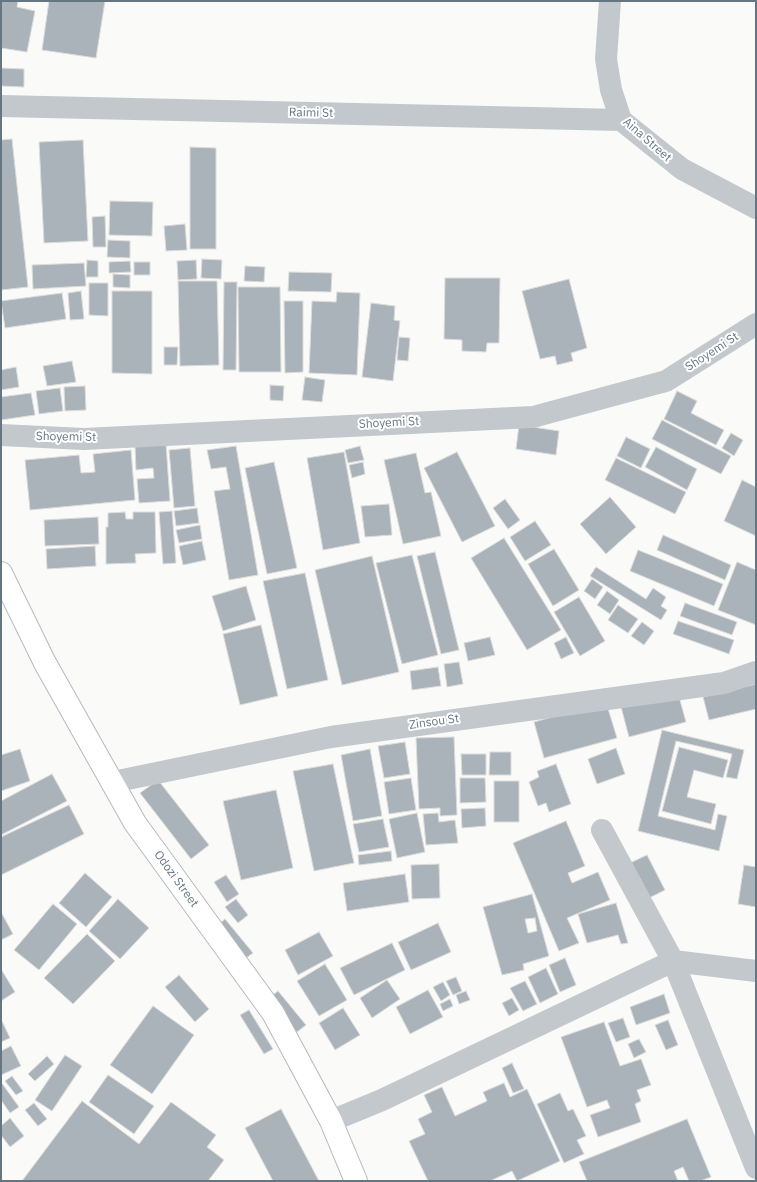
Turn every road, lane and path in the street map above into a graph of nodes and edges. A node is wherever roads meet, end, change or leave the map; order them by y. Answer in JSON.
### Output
{"nodes":[{"id":1,"x":610,"y":1,"type":"edge"},
{"id":2,"x":1,"y":106,"type":"edge"},
{"id":3,"x":621,"y":120,"type":"junction"},
{"id":4,"x":756,"y":208,"type":"edge"},
{"id":5,"x":756,"y":324,"type":"edge"},
{"id":6,"x":1,"y":435,"type":"edge"},
{"id":7,"x":1,"y":573,"type":"edge"},
{"id":8,"x":756,"y":672,"type":"edge"},
{"id":9,"x":113,"y":782,"type":"junction"},
{"id":10,"x":602,"y":830,"type":"dead end"},
{"id":11,"x":673,"y":961,"type":"junction"},
{"id":12,"x":756,"y":971,"type":"edge"},
{"id":13,"x":331,"y":1121,"type":"junction"},
{"id":14,"x":756,"y":1168,"type":"edge"},
{"id":15,"x":356,"y":1181,"type":"edge"}],
"edges":[{"from":1,"to":3,"type":"street","name":"Aina Street"},
{"from":2,"to":3,"type":"street","name":"Raimi St"},
{"from":3,"to":4,"type":"street","name":"Aina Street"},
{"from":5,"to":6,"type":"street","name":"Shoyemi St"},
{"from":7,"to":9,"type":"main road","name":"Odozi Street"},
{"from":8,"to":9,"type":"street","name":"Zinsou St"},
{"from":9,"to":13,"type":"main road","name":"Odozi Street"},
{"from":10,"to":11,"type":"street"},
{"from":11,"to":12,"type":"street"},
{"from":11,"to":13,"type":"street"},
{"from":11,"to":14,"type":"street"},
{"from":13,"to":15,"type":"main road","name":"Odozi Street"}]}
